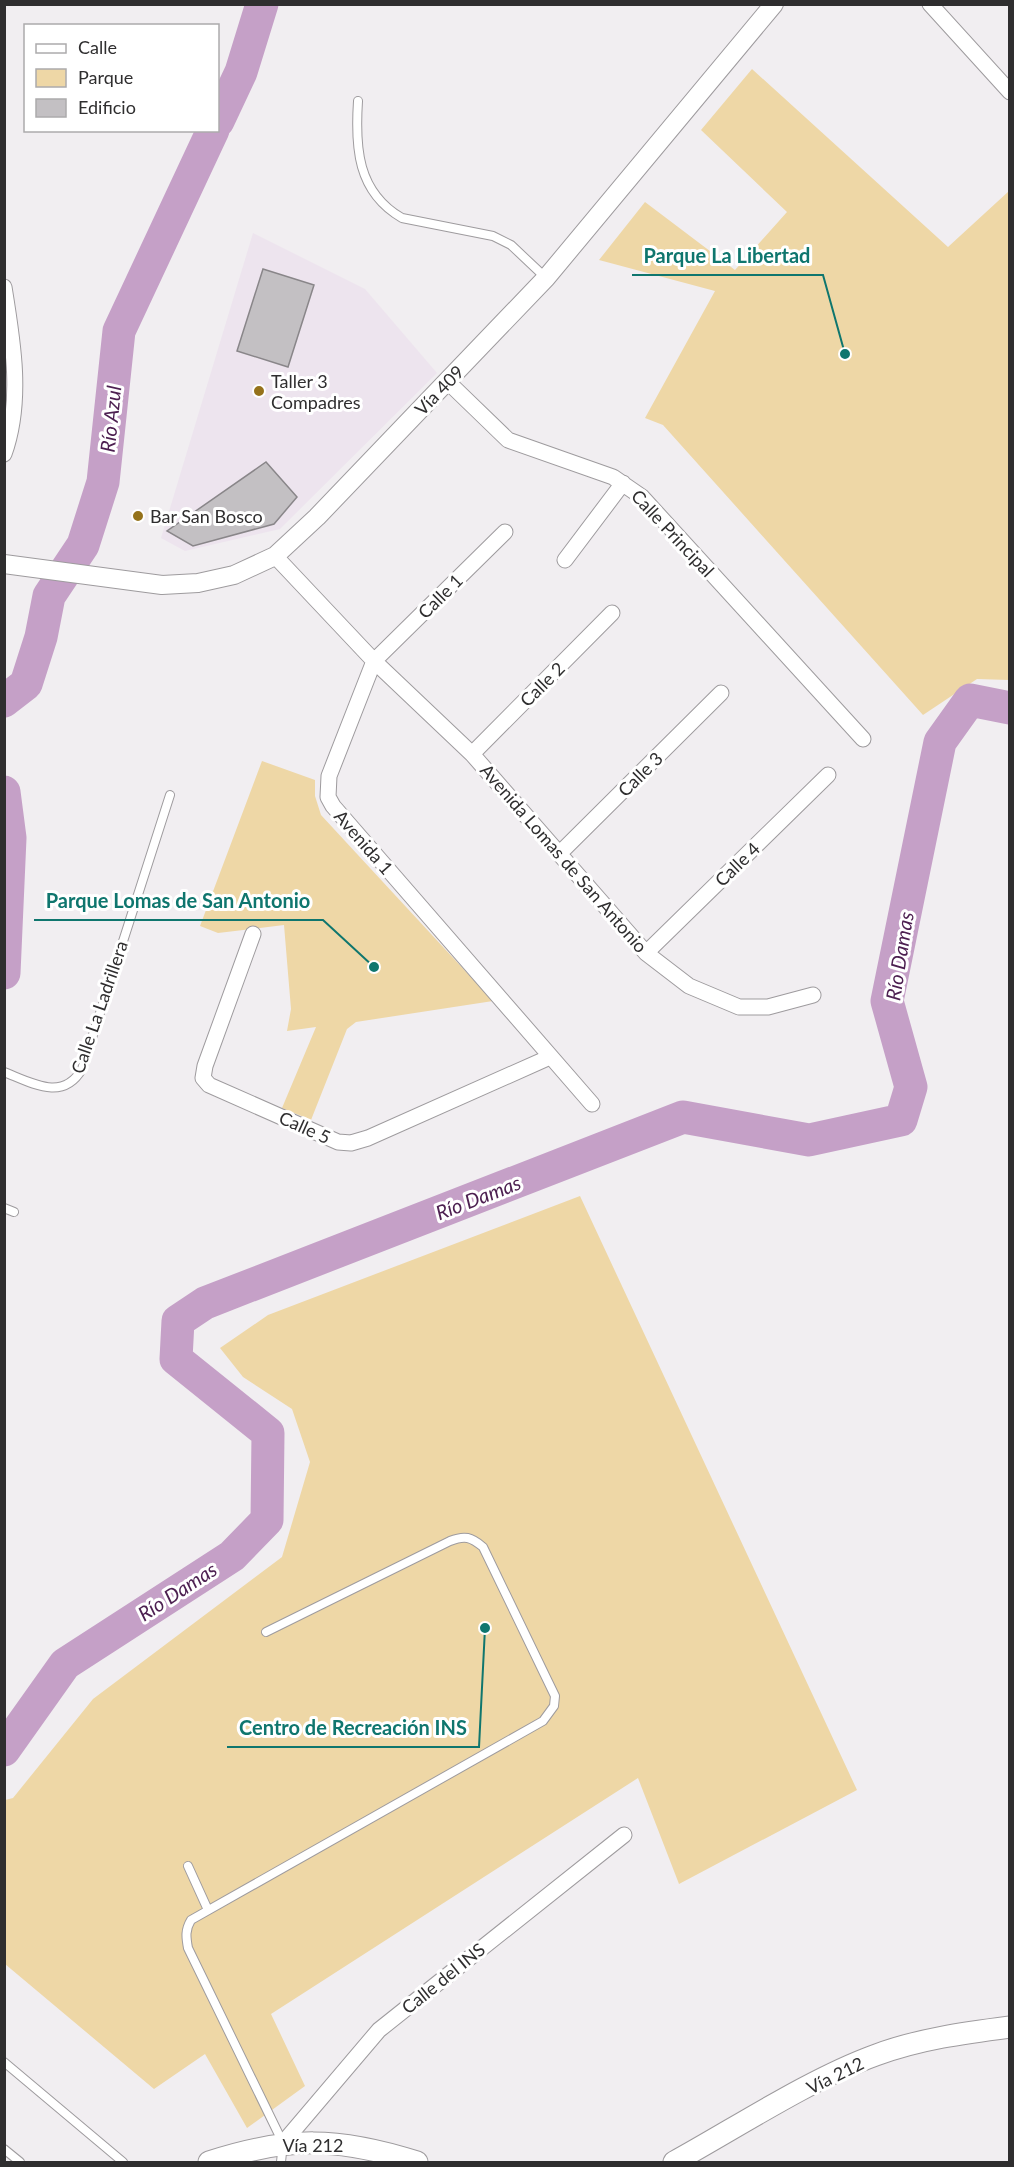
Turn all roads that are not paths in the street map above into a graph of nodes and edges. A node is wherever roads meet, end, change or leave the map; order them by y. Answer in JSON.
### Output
{"nodes":[{"id":1,"x":774,"y":4,"type":"edge"},
{"id":2,"x":930,"y":4,"type":"edge"},
{"id":3,"x":1010,"y":92,"type":"edge"},
{"id":4,"x":358,"y":101,"type":"dead end"},
{"id":5,"x":546,"y":278,"type":"junction"},
{"id":6,"x":4,"y":287,"type":"edge"},
{"id":7,"x":447,"y":381,"type":"junction"},
{"id":8,"x":4,"y":454,"type":"edge"},
{"id":9,"x":623,"y":483,"type":"junction"},
{"id":10,"x":505,"y":532,"type":"dead end"},
{"id":11,"x":275,"y":556,"type":"junction"},
{"id":12,"x":565,"y":560,"type":"dead end"},
{"id":13,"x":4,"y":564,"type":"edge"},
{"id":14,"x":612,"y":613,"type":"dead end"},
{"id":15,"x":374,"y":661,"type":"junction"},
{"id":16,"x":722,"y":693,"type":"dead end"},
{"id":17,"x":862,"y":739,"type":"dead end"},
{"id":18,"x":472,"y":754,"type":"junction"},
{"id":19,"x":828,"y":775,"type":"dead end"},
{"id":20,"x":170,"y":795,"type":"dead end"},
{"id":21,"x":559,"y":854,"type":"junction"},
{"id":22,"x":253,"y":934,"type":"dead end"},
{"id":23,"x":646,"y":953,"type":"junction"},
{"id":24,"x":813,"y":995,"type":"dead end"},
{"id":25,"x":550,"y":1057,"type":"junction"},
{"id":26,"x":4,"y":1072,"type":"edge"},
{"id":27,"x":592,"y":1104,"type":"dead end"},
{"id":28,"x":4,"y":1208,"type":"edge"},
{"id":29,"x":14,"y":1212,"type":"dead end"},
{"id":30,"x":266,"y":1632,"type":"dead end"},
{"id":31,"x":624,"y":1835,"type":"dead end"},
{"id":32,"x":188,"y":1866,"type":"dead end"},
{"id":33,"x":208,"y":1910,"type":"junction"},
{"id":34,"x":1010,"y":2027,"type":"edge"},
{"id":35,"x":4,"y":2062,"type":"edge"},
{"id":36,"x":4,"y":2149,"type":"edge"},
{"id":37,"x":282,"y":2153,"type":"edge"},
{"id":38,"x":20,"y":2163,"type":"edge"},
{"id":39,"x":123,"y":2163,"type":"edge"},
{"id":40,"x":209,"y":2163,"type":"edge"},
{"id":41,"x":417,"y":2163,"type":"edge"},
{"id":42,"x":674,"y":2163,"type":"edge"}],
"edges":[{"from":1,"to":5,"type":"street","name":"Vía 409"},
{"from":2,"to":3,"type":"street"},
{"from":4,"to":5,"type":"lane"},
{"from":5,"to":7,"type":"street","name":"Vía 409"},
{"from":6,"to":8,"type":"street"},
{"from":7,"to":9,"type":"street","name":"Calle Principal"},
{"from":7,"to":11,"type":"street","name":"Vía 409"},
{"from":9,"to":12,"type":"street"},
{"from":9,"to":17,"type":"street","name":"Calle Principal"},
{"from":10,"to":15,"type":"street","name":"Calle 1"},
{"from":11,"to":13,"type":"street","name":"Vía 409"},
{"from":11,"to":15,"type":"street"},
{"from":14,"to":18,"type":"street","name":"Calle 2"},
{"from":15,"to":18,"type":"street","name":"Avenida Lomas de San Antonio"},
{"from":15,"to":25,"type":"street","name":"Avenida 1"},
{"from":16,"to":21,"type":"street","name":"Calle 3"},
{"from":18,"to":21,"type":"street","name":"Avenida Lomas de San Antonio"},
{"from":19,"to":23,"type":"street","name":"Calle 4"},
{"from":20,"to":26,"type":"lane","name":"Calle La Ladrillera"},
{"from":21,"to":23,"type":"street","name":"Avenida Lomas de San Antonio"},
{"from":22,"to":25,"type":"street","name":"Calle 5"},
{"from":23,"to":24,"type":"street","name":"Avenida Lomas de San Antonio"},
{"from":25,"to":27,"type":"street","name":"Avenida 1"},
{"from":28,"to":29,"type":"lane"},
{"from":30,"to":33,"type":"lane"},
{"from":31,"to":37,"type":"street","name":"Calle del INS"},
{"from":32,"to":33,"type":"lane"},
{"from":33,"to":37,"type":"lane"},
{"from":34,"to":42,"type":"main road","name":"Vía 212"},
{"from":35,"to":39,"type":"lane"},
{"from":36,"to":38,"type":"lane"},
{"from":37,"to":40,"type":"main road","name":"Vía 212"},
{"from":37,"to":41,"type":"main road","name":"Vía 212"}]}
